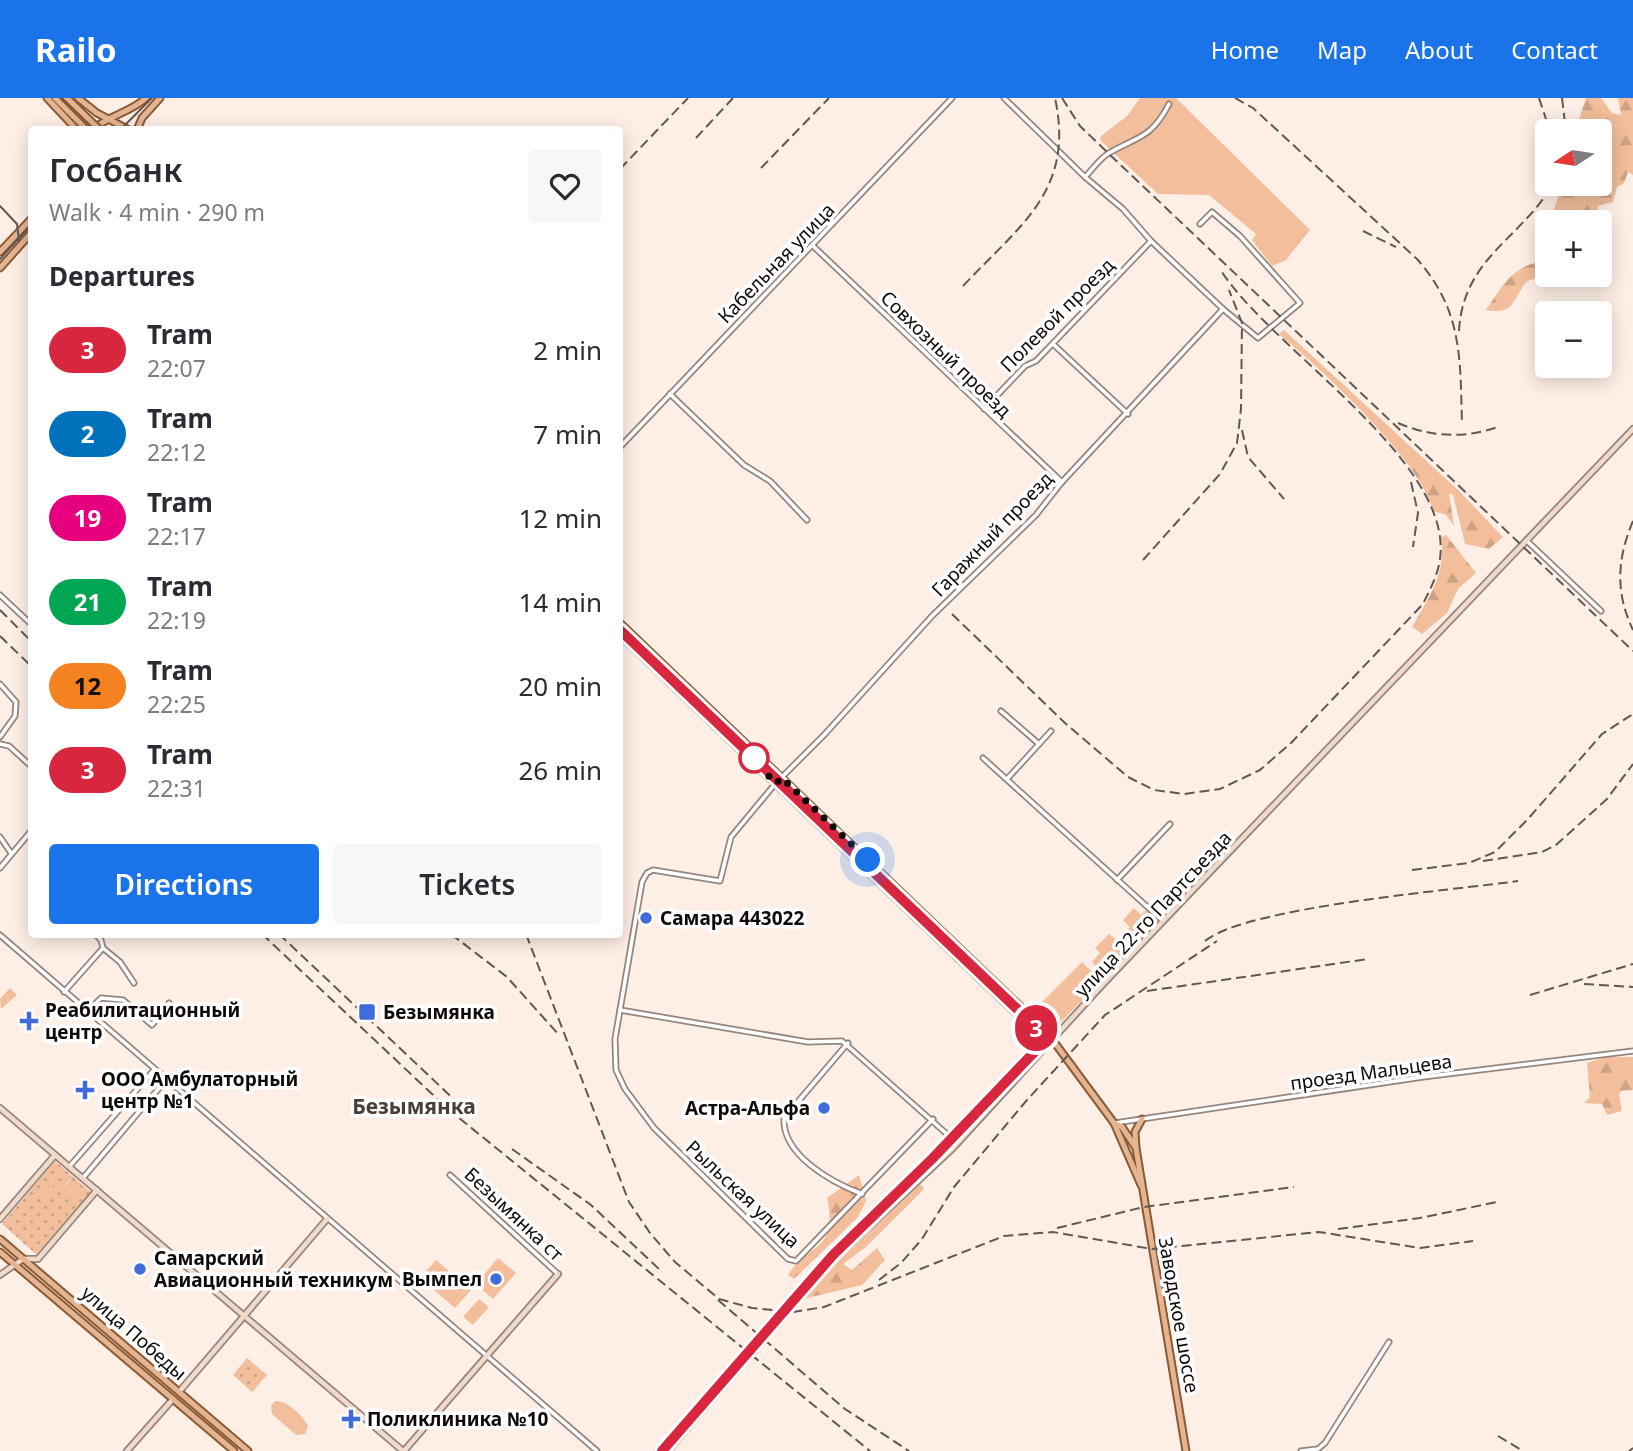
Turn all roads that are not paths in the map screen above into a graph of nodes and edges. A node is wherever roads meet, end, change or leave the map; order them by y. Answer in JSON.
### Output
{"nodes":[{"id":1,"x":47,"y":98,"type":"edge"},
{"id":2,"x":55,"y":98,"type":"edge"},
{"id":3,"x":67,"y":98,"type":"edge"},
{"id":4,"x":78,"y":98,"type":"edge"},
{"id":5,"x":146,"y":98,"type":"edge"},
{"id":6,"x":160,"y":98,"type":"edge"},
{"id":7,"x":952,"y":98,"type":"edge"},
{"id":8,"x":1003,"y":98,"type":"edge"},
{"id":9,"x":1169,"y":104,"type":"dead end"},
{"id":10,"x":110,"y":120,"type":"junction"},
{"id":11,"x":73,"y":126,"type":"edge"},
{"id":12,"x":83,"y":126,"type":"edge"},
{"id":13,"x":96,"y":126,"type":"edge"},
{"id":14,"x":100,"y":126,"type":"edge"},
{"id":15,"x":121,"y":126,"type":"edge"},
{"id":16,"x":139,"y":126,"type":"edge"},
{"id":17,"x":1085,"y":177,"type":"junction"},
{"id":18,"x":28,"y":222,"type":"edge"},
{"id":19,"x":1200,"y":223,"type":"dead end"},
{"id":20,"x":28,"y":236,"type":"edge"},
{"id":21,"x":1151,"y":241,"type":"junction"},
{"id":22,"x":812,"y":245,"type":"junction"},
{"id":23,"x":0,"y":252,"type":"edge"},
{"id":24,"x":0,"y":268,"type":"edge"},
{"id":25,"x":1223,"y":309,"type":"junction"},
{"id":26,"x":1053,"y":344,"type":"junction"},
{"id":27,"x":670,"y":394,"type":"junction"},
{"id":28,"x":984,"y":409,"type":"junction"},
{"id":29,"x":1128,"y":414,"type":"junction"},
{"id":30,"x":1633,"y":429,"type":"edge"},
{"id":31,"x":623,"y":444,"type":"edge"},
{"id":32,"x":1062,"y":482,"type":"junction"},
{"id":33,"x":807,"y":520,"type":"dead end"},
{"id":34,"x":1526,"y":541,"type":"junction"},
{"id":35,"x":0,"y":595,"type":"edge"},
{"id":36,"x":1601,"y":611,"type":"dead end"},
{"id":37,"x":28,"y":621,"type":"edge"},
{"id":38,"x":623,"y":626,"type":"edge"},
{"id":39,"x":623,"y":638,"type":"edge"},
{"id":40,"x":0,"y":684,"type":"edge"},
{"id":41,"x":1001,"y":711,"type":"dead end"},
{"id":42,"x":1051,"y":731,"type":"dead end"},
{"id":43,"x":0,"y":737,"type":"edge"},
{"id":44,"x":0,"y":744,"type":"edge"},
{"id":45,"x":1039,"y":744,"type":"junction"},
{"id":46,"x":983,"y":758,"type":"dead end"},
{"id":47,"x":28,"y":763,"type":"edge"},
{"id":48,"x":782,"y":778,"type":"junction"},
{"id":49,"x":1007,"y":779,"type":"junction"},
{"id":50,"x":776,"y":783,"type":"junction"},
{"id":51,"x":1170,"y":824,"type":"dead end"},
{"id":52,"x":28,"y":835,"type":"edge"},
{"id":53,"x":0,"y":838,"type":"edge"},
{"id":54,"x":12,"y":853,"type":"junction"},
{"id":55,"x":0,"y":868,"type":"edge"},
{"id":56,"x":1117,"y":880,"type":"junction"},
{"id":57,"x":919,"y":909,"type":"junction"},
{"id":58,"x":914,"y":915,"type":"junction"},
{"id":59,"x":1163,"y":920,"type":"junction"},
{"id":60,"x":0,"y":935,"type":"edge"},
{"id":61,"x":99,"y":938,"type":"edge"},
{"id":62,"x":103,"y":948,"type":"junction"},
{"id":63,"x":134,"y":983,"type":"dead end"},
{"id":64,"x":64,"y":992,"type":"junction"},
{"id":65,"x":169,"y":1003,"type":"dead end"},
{"id":66,"x":620,"y":1010,"type":"junction"},
{"id":67,"x":87,"y":1012,"type":"junction"},
{"id":68,"x":1042,"y":1038,"type":"junction"},
{"id":69,"x":1052,"y":1041,"type":"junction"},
{"id":70,"x":848,"y":1043,"type":"junction"},
{"id":71,"x":1633,"y":1051,"type":"edge"},
{"id":72,"x":154,"y":1070,"type":"junction"},
{"id":73,"x":166,"y":1080,"type":"junction"},
{"id":74,"x":0,"y":1108,"type":"edge"},
{"id":75,"x":933,"y":1119,"type":"junction"},
{"id":76,"x":1142,"y":1119,"type":"junction"},
{"id":77,"x":1114,"y":1123,"type":"junction"},
{"id":78,"x":949,"y":1135,"type":"junction"},
{"id":79,"x":957,"y":1143,"type":"junction"},
{"id":80,"x":1136,"y":1148,"type":"junction"},
{"id":81,"x":55,"y":1155,"type":"junction"},
{"id":82,"x":69,"y":1167,"type":"junction"},
{"id":83,"x":450,"y":1175,"type":"dead end"},
{"id":84,"x":83,"y":1178,"type":"junction"},
{"id":85,"x":1141,"y":1185,"type":"junction"},
{"id":86,"x":97,"y":1190,"type":"junction"},
{"id":87,"x":862,"y":1194,"type":"junction"},
{"id":88,"x":0,"y":1219,"type":"edge"},
{"id":89,"x":327,"y":1219,"type":"junction"},
{"id":90,"x":0,"y":1238,"type":"edge"},
{"id":91,"x":0,"y":1252,"type":"edge"},
{"id":92,"x":834,"y":1255,"type":"junction"},
{"id":93,"x":23,"y":1259,"type":"junction"},
{"id":94,"x":15,"y":1263,"type":"junction"},
{"id":95,"x":558,"y":1274,"type":"joint"},
{"id":96,"x":0,"y":1275,"type":"edge"},
{"id":97,"x":79,"y":1306,"type":"junction"},
{"id":98,"x":73,"y":1313,"type":"junction"},
{"id":99,"x":242,"y":1315,"type":"junction"},
{"id":100,"x":91,"y":1317,"type":"junction"},
{"id":101,"x":86,"y":1324,"type":"junction"},
{"id":102,"x":1389,"y":1342,"type":"dead end"},
{"id":103,"x":488,"y":1357,"type":"junction"},
{"id":104,"x":179,"y":1392,"type":"junction"},
{"id":105,"x":173,"y":1399,"type":"junction"},
{"id":106,"x":689,"y":1422,"type":"junction"},
{"id":107,"x":127,"y":1451,"type":"edge"},
{"id":108,"x":234,"y":1451,"type":"edge"},
{"id":109,"x":248,"y":1451,"type":"edge"},
{"id":110,"x":403,"y":1451,"type":"edge"},
{"id":111,"x":597,"y":1451,"type":"edge"},
{"id":112,"x":658,"y":1451,"type":"edge"},
{"id":113,"x":668,"y":1451,"type":"edge"},
{"id":114,"x":1186,"y":1451,"type":"edge"},
{"id":115,"x":1301,"y":1451,"type":"edge"}],
"edges":[{"from":1,"to":11,"type":"main road"},
{"from":2,"to":12,"type":"main road"},
{"from":3,"to":13,"type":"main road","bridge":true},
{"from":4,"to":10,"type":"main road"},
{"from":5,"to":10,"type":"main road"},
{"from":6,"to":16,"type":"main road"},
{"from":7,"to":22,"type":"street","name":"Кабельная улица"},
{"from":8,"to":17,"type":"street"},
{"from":9,"to":17,"type":"street"},
{"from":10,"to":14,"type":"main road"},
{"from":10,"to":15,"type":"main road"},
{"from":17,"to":21,"type":"street"},
{"from":18,"to":23,"type":"main road"},
{"from":19,"to":25,"type":"street"},
{"from":20,"to":24,"type":"main road"},
{"from":21,"to":25,"type":"street"},
{"from":21,"to":26,"type":"street","name":"Полевой проезд"},
{"from":22,"to":27,"type":"street","name":"Кабельная улица"},
{"from":22,"to":28,"type":"street","name":"Совхозный проезд"},
{"from":25,"to":29,"type":"street","name":"Гаражный проезд"},
{"from":26,"to":28,"type":"street","name":"Полевой проезд"},
{"from":26,"to":29,"type":"street"},
{"from":27,"to":31,"type":"street","name":"Кабельная улица"},
{"from":27,"to":33,"type":"street"},
{"from":28,"to":32,"type":"street","name":"Совхозный проезд"},
{"from":29,"to":32,"type":"street","name":"Гаражный проезд"},
{"from":30,"to":34,"type":"street","name":"улица 22-го Партсъезда"},
{"from":32,"to":48,"type":"street","name":"Гаражный проезд"},
{"from":34,"to":36,"type":"street"},
{"from":34,"to":59,"type":"street","name":"улица 22-го Партсъезда"},
{"from":35,"to":37,"type":"street"},
{"from":38,"to":48,"type":"main road","name":"Заводское шоссе"},
{"from":39,"to":50,"type":"main road"},
{"from":40,"to":43,"type":"street"},
{"from":41,"to":45,"type":"street"},
{"from":42,"to":45,"type":"street"},
{"from":44,"to":47,"type":"street"},
{"from":45,"to":49,"type":"street"},
{"from":46,"to":49,"type":"street"},
{"from":48,"to":50,"type":"street"},
{"from":48,"to":57,"type":"main road","name":"Заводское шоссе"},
{"from":49,"to":56,"type":"street"},
{"from":50,"to":58,"type":"main road"},
{"from":50,"to":66,"type":"street","name":"Рыльская улица"},
{"from":51,"to":56,"type":"street"},
{"from":52,"to":54,"type":"street"},
{"from":53,"to":54,"type":"street"},
{"from":54,"to":55,"type":"street"},
{"from":56,"to":59,"type":"street"},
{"from":57,"to":58,"type":"street"},
{"from":57,"to":69,"type":"main road","name":"Заводское шоссе"},
{"from":58,"to":68,"type":"main road"},
{"from":59,"to":69,"type":"street","name":"улица 22-го Партсъезда"},
{"from":60,"to":64,"type":"street"},
{"from":61,"to":62,"type":"street"},
{"from":62,"to":63,"type":"street"},
{"from":62,"to":64,"type":"street"},
{"from":64,"to":67,"type":"street"},
{"from":65,"to":67,"type":"street"},
{"from":66,"to":70,"type":"street"},
{"from":66,"to":87,"type":"street","name":"Рыльская улица"},
{"from":67,"to":72,"type":"street"},
{"from":68,"to":69,"type":"main road"},
{"from":68,"to":78,"type":"street","name":"улица 22-го Партсъезда"},
{"from":69,"to":77,"type":"main road","name":"Заводское шоссе"},
{"from":69,"to":79,"type":"street","name":"улица 22-го Партсъезда"},
{"from":70,"to":75,"type":"street"},
{"from":70,"to":87,"type":"street"},
{"from":71,"to":76,"type":"street","name":"проезд Мальцева"},
{"from":72,"to":73,"type":"street"},
{"from":72,"to":82,"type":"street"},
{"from":73,"to":84,"type":"street"},
{"from":73,"to":89,"type":"street"},
{"from":74,"to":81,"type":"street"},
{"from":75,"to":78,"type":"street"},
{"from":75,"to":87,"type":"street","name":"Рыльская улица"},
{"from":76,"to":77,"type":"street","name":"проезд Мальцева"},
{"from":76,"to":80,"type":"main road"},
{"from":77,"to":80,"type":"main road","name":"Заводское шоссе"},
{"from":77,"to":85,"type":"main road","name":"Заводское шоссе"},
{"from":78,"to":79,"type":"street"},
{"from":78,"to":92,"type":"street","name":"улица 22-го Партсъезда"},
{"from":79,"to":92,"type":"street","name":"улица 22-го Партсъезда"},
{"from":80,"to":85,"type":"main road","name":"Заводское шоссе"},
{"from":81,"to":82,"type":"street"},
{"from":81,"to":88,"type":"street"},
{"from":82,"to":84,"type":"street"},
{"from":83,"to":95,"type":"street","name":"Безымянка ст"},
{"from":84,"to":86,"type":"street"},
{"from":85,"to":114,"type":"main road","name":"Заводское шоссе"},
{"from":86,"to":93,"type":"street"},
{"from":86,"to":99,"type":"street"},
{"from":89,"to":99,"type":"street"},
{"from":89,"to":103,"type":"street"},
{"from":90,"to":93,"type":"main road","name":"улица Победы"},
{"from":91,"to":94,"type":"main road","name":"улица Победы"},
{"from":92,"to":106,"type":"street","name":"улица 22-го Партсъезда","bridge":true},
{"from":93,"to":94,"type":"street"},
{"from":93,"to":97,"type":"main road","name":"улица Победы"},
{"from":94,"to":96,"type":"street"},
{"from":94,"to":98,"type":"main road","name":"улица Победы"},
{"from":95,"to":103,"type":"street"},
{"from":97,"to":98,"type":"main road"},
{"from":97,"to":100,"type":"main road","name":"улица Победы"},
{"from":98,"to":101,"type":"main road","name":"улица Победы"},
{"from":99,"to":104,"type":"street"},
{"from":99,"to":110,"type":"street"},
{"from":100,"to":101,"type":"main road"},
{"from":100,"to":104,"type":"main road","name":"улица Победы"},
{"from":101,"to":105,"type":"main road","name":"улица Победы"},
{"from":102,"to":115,"type":"street"},
{"from":103,"to":110,"type":"street"},
{"from":103,"to":111,"type":"street"},
{"from":104,"to":105,"type":"main road"},
{"from":104,"to":109,"type":"main road","name":"улица Победы"},
{"from":105,"to":107,"type":"street"},
{"from":105,"to":108,"type":"main road","name":"улица Победы"},
{"from":106,"to":112,"type":"street","name":"улица 22-го Партсъезда"},
{"from":106,"to":113,"type":"street","name":"улица 22-го Партсъезда"}]}
